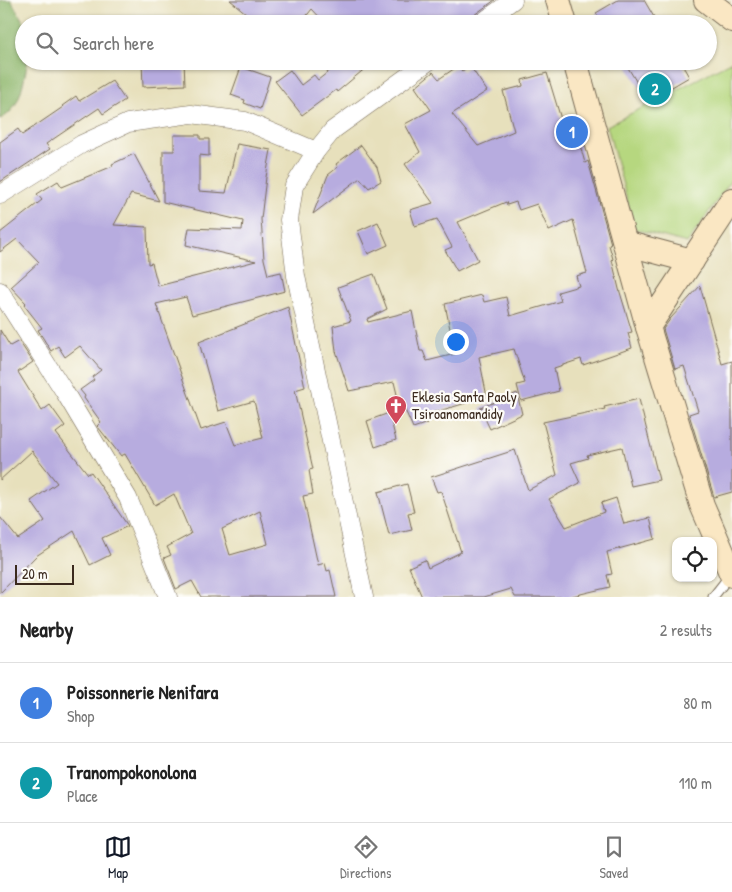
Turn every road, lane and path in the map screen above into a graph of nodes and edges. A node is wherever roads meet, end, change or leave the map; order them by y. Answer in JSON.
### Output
{"nodes":[{"id":1,"x":513,"y":0,"type":"edge"},
{"id":2,"x":706,"y":0,"type":"edge"},
{"id":3,"x":492,"y":15,"type":"edge"},
{"id":4,"x":732,"y":20,"type":"edge"},
{"id":5,"x":416,"y":70,"type":"edge"},
{"id":6,"x":577,"y":70,"type":"edge"},
{"id":7,"x":316,"y":151,"type":"junction"},
{"id":8,"x":0,"y":195,"type":"edge"},
{"id":9,"x":732,"y":200,"type":"edge"},
{"id":10,"x":625,"y":243,"type":"junction"},
{"id":11,"x":692,"y":261,"type":"junction"},
{"id":12,"x":0,"y":291,"type":"edge"},
{"id":13,"x":648,"y":327,"type":"junction"},
{"id":14,"x":732,"y":575,"type":"edge"},
{"id":15,"x":168,"y":597,"type":"edge"},
{"id":16,"x":364,"y":597,"type":"edge"},
{"id":17,"x":713,"y":597,"type":"edge"}],
"edges":[{"from":1,"to":3,"type":"street"},
{"from":2,"to":4,"type":"main road"},
{"from":5,"to":7,"type":"street"},
{"from":6,"to":10,"type":"main road"},
{"from":7,"to":8,"type":"street"},
{"from":7,"to":16,"type":"street"},
{"from":9,"to":11,"type":"main road"},
{"from":10,"to":11,"type":"main road"},
{"from":10,"to":13,"type":"main road"},
{"from":11,"to":13,"type":"main road"},
{"from":12,"to":15,"type":"street"},
{"from":13,"to":14,"type":"main road"},
{"from":14,"to":17,"type":"lane"}]}
